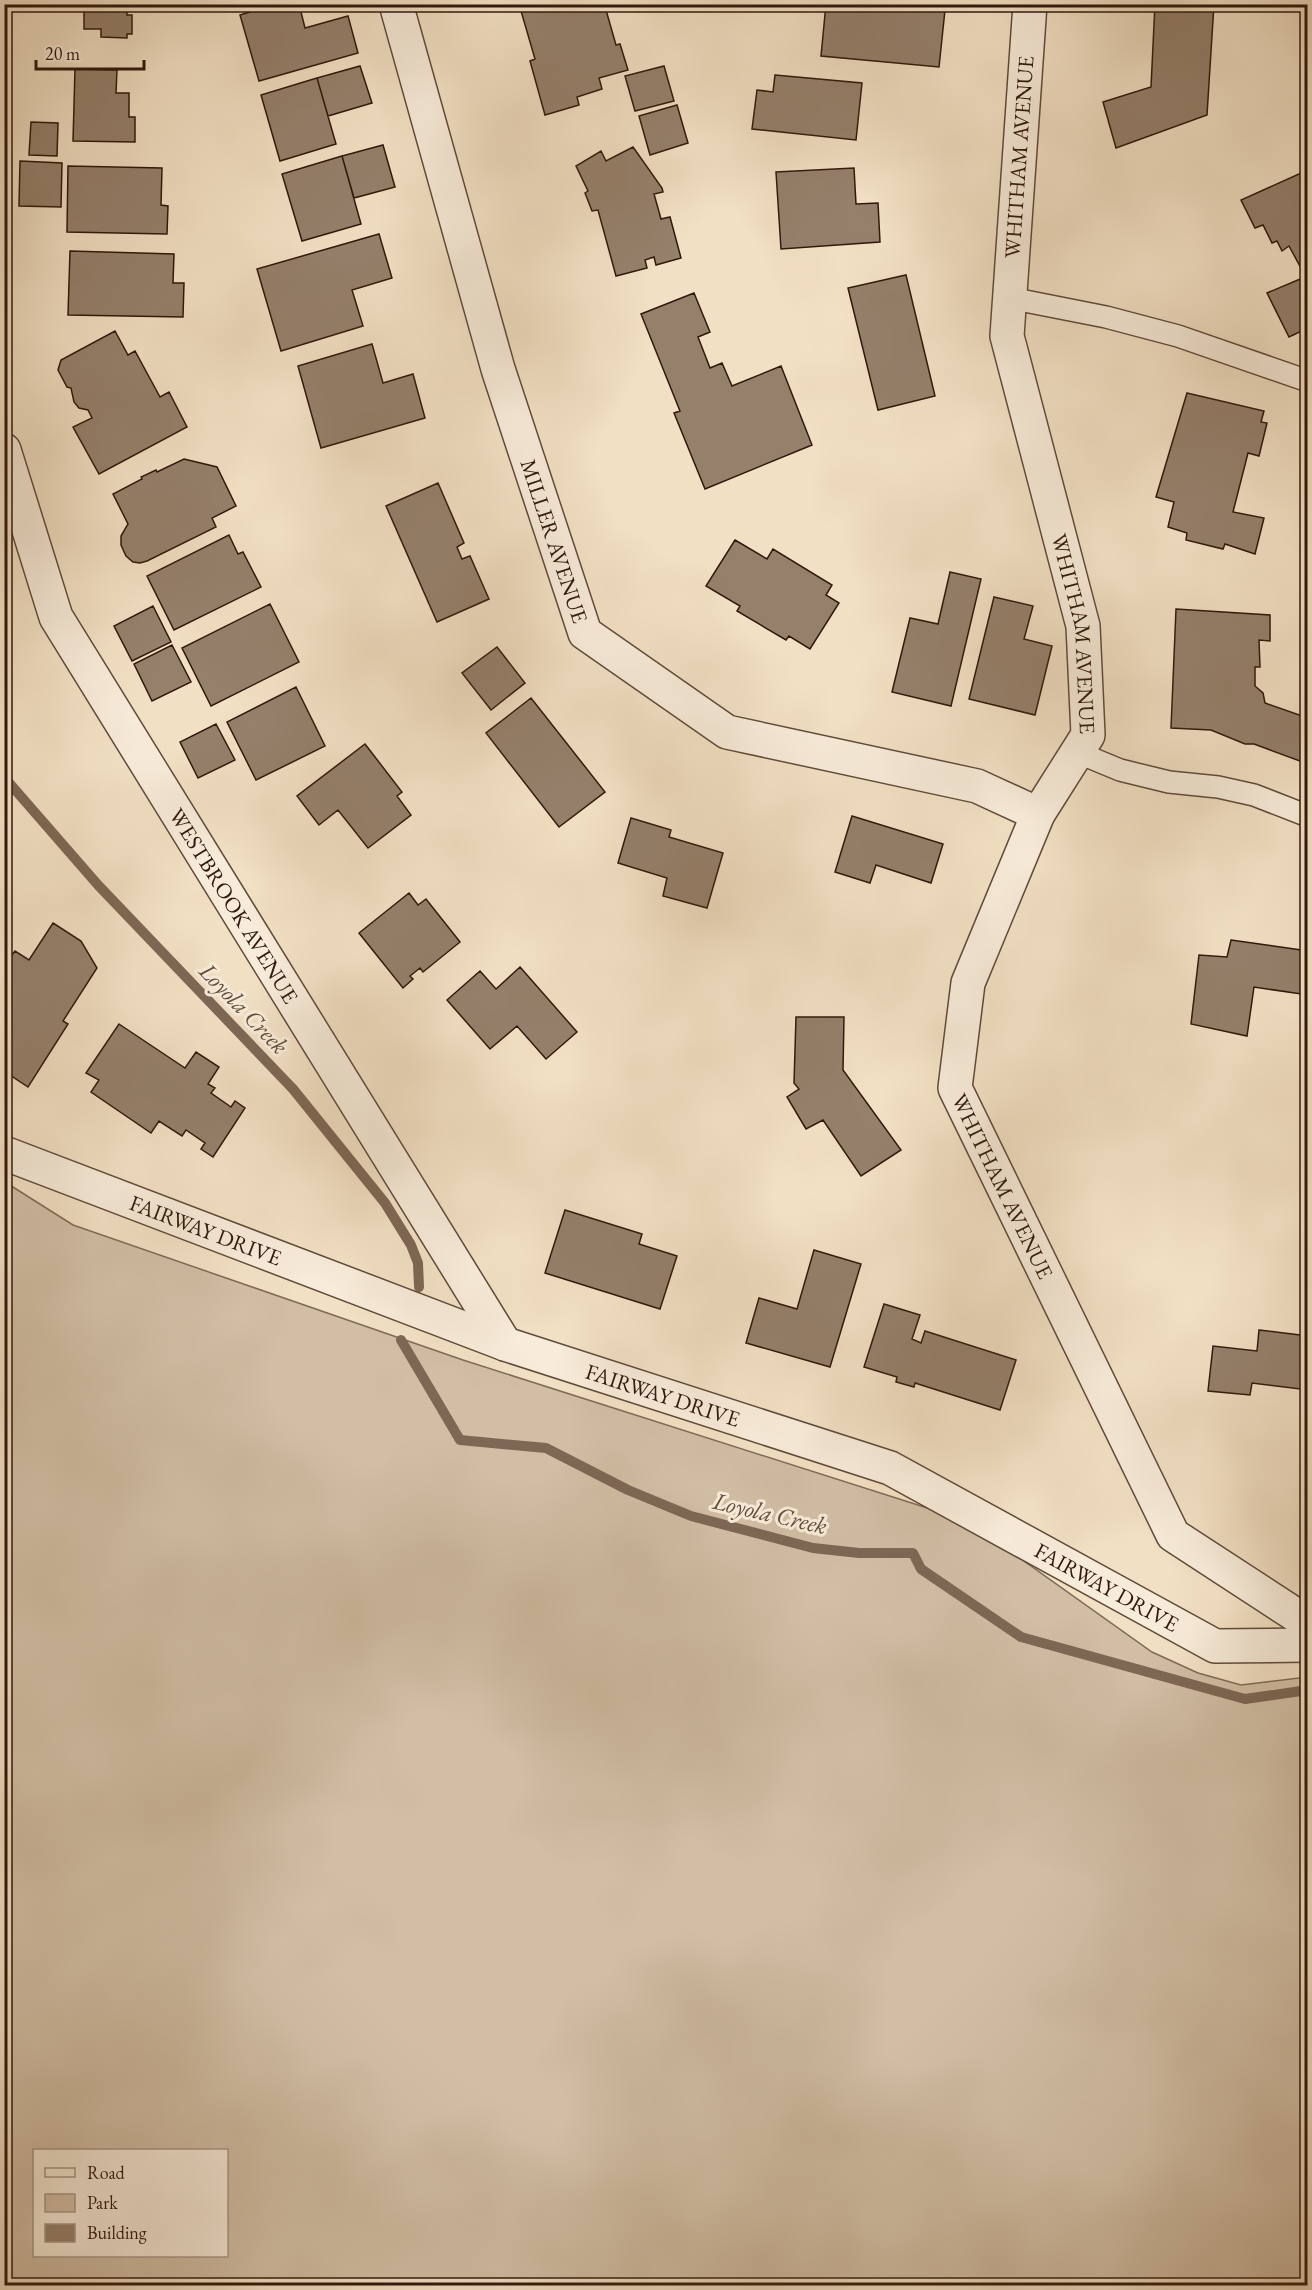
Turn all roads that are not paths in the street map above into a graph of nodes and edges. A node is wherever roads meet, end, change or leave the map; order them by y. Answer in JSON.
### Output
{"nodes":[{"id":1,"x":396,"y":4,"type":"edge"},
{"id":2,"x":1030,"y":4,"type":"edge"},
{"id":3,"x":1010,"y":298,"type":"junction"},
{"id":4,"x":1308,"y":381,"type":"edge"},
{"id":5,"x":4,"y":450,"type":"edge"},
{"id":6,"x":1078,"y":753,"type":"junction"},
{"id":7,"x":1038,"y":814,"type":"junction"},
{"id":8,"x":1308,"y":816,"type":"edge"},
{"id":9,"x":4,"y":1153,"type":"edge"},
{"id":10,"x":505,"y":1344,"type":"junction"},
{"id":11,"x":1308,"y":1623,"type":"edge"},
{"id":12,"x":1308,"y":1645,"type":"edge"}],
"edges":[{"from":1,"to":7,"type":"street","name":"MILLER AVENUE"},
{"from":2,"to":3,"type":"street","name":"WHITHAM AVENUE"},
{"from":3,"to":4,"type":"lane"},
{"from":3,"to":6,"type":"street","name":"WHITHAM AVENUE"},
{"from":5,"to":10,"type":"street","name":"WESTBROOK AVENUE"},
{"from":6,"to":7,"type":"street","name":"WHITHAM AVENUE"},
{"from":6,"to":8,"type":"lane"},
{"from":7,"to":11,"type":"street","name":"WHITHAM AVENUE"},
{"from":9,"to":10,"type":"street","name":"FAIRWAY DRIVE"},
{"from":10,"to":12,"type":"street","name":"FAIRWAY DRIVE"}]}
